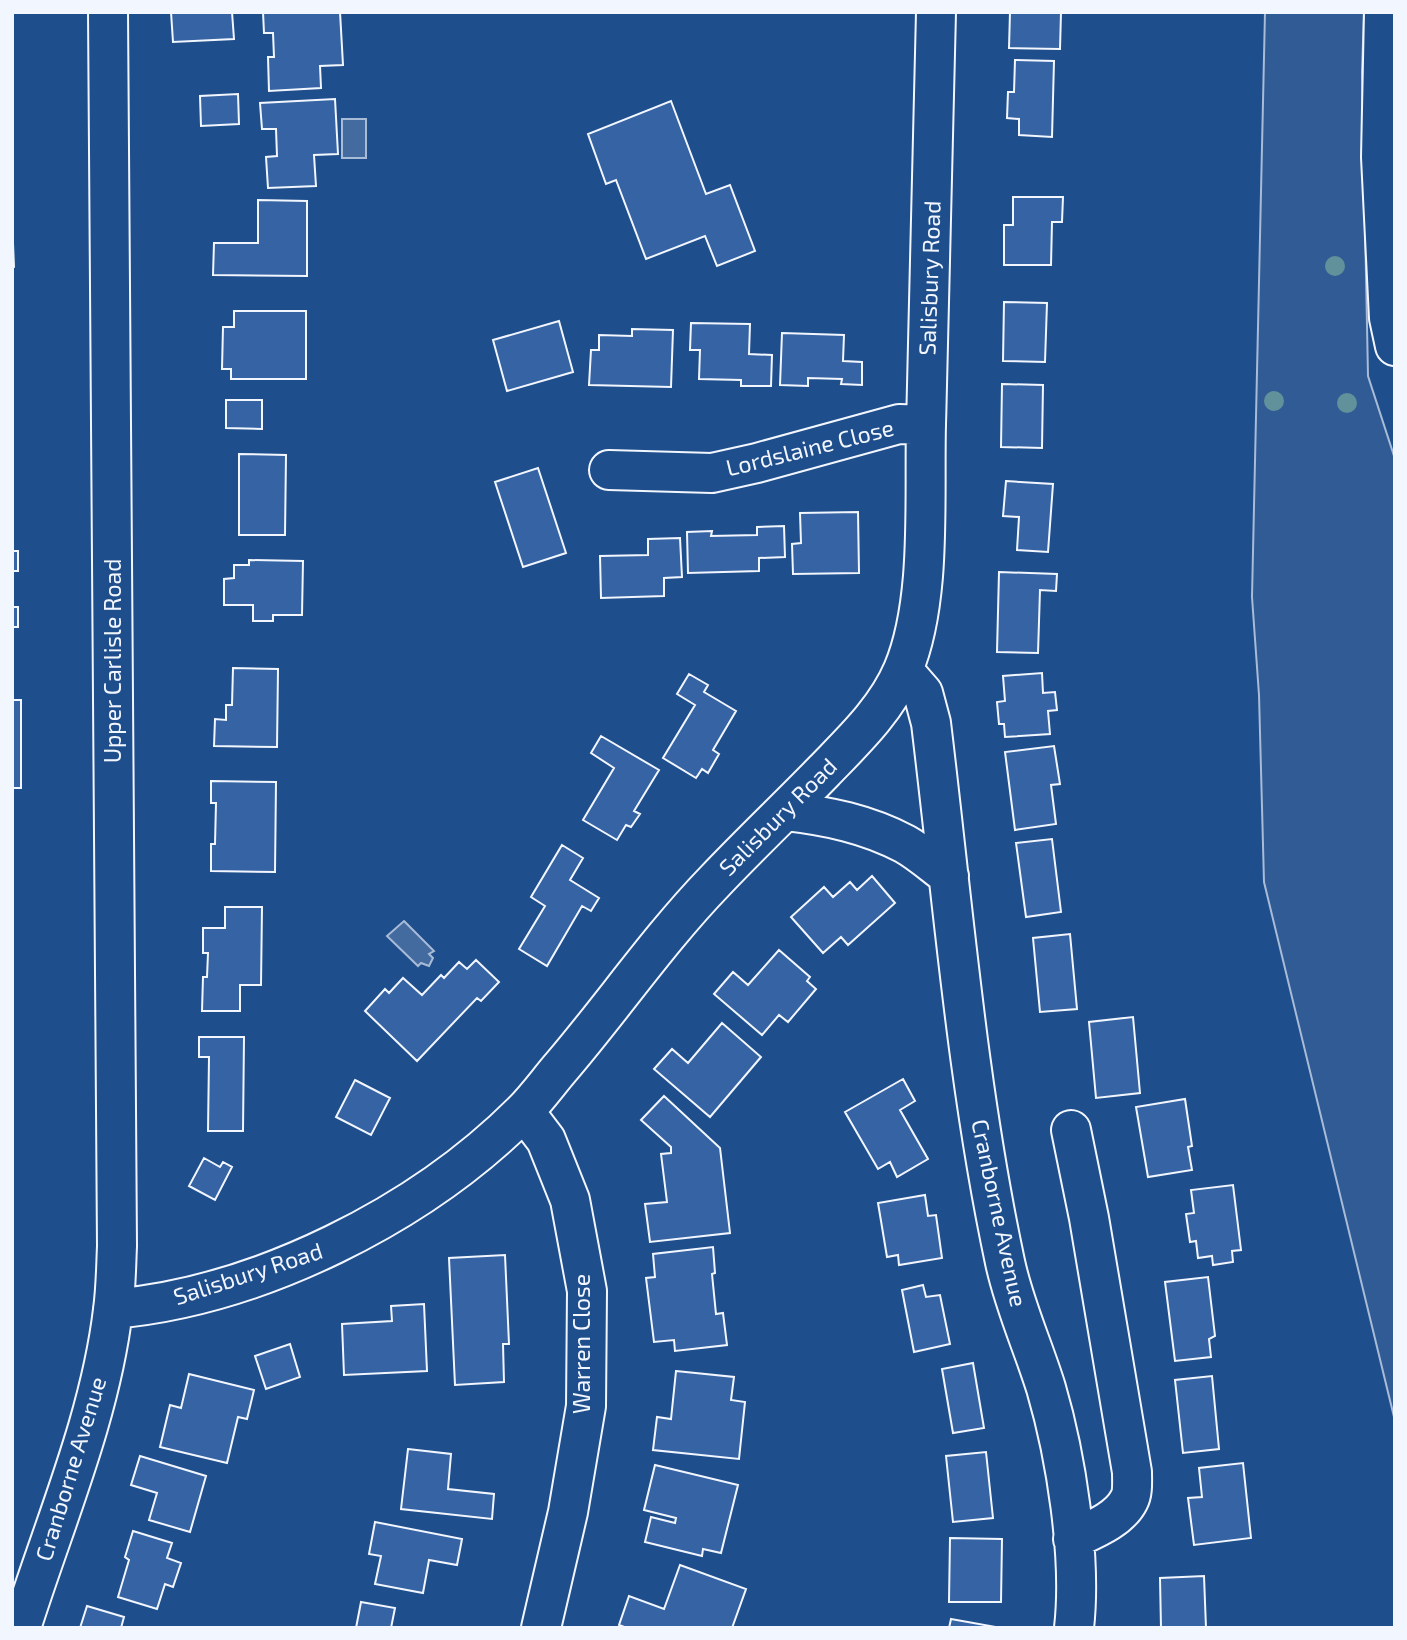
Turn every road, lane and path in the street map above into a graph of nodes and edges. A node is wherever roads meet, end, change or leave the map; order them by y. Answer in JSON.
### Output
{"nodes":[{"id":1,"x":108,"y":12,"type":"edge"},
{"id":2,"x":936,"y":12,"type":"edge"},
{"id":3,"x":1384,"y":12,"type":"edge"},
{"id":4,"x":1395,"y":346,"type":"edge"},
{"id":5,"x":926,"y":425,"type":"junction"},
{"id":6,"x":610,"y":471,"type":"dead end"},
{"id":7,"x":903,"y":670,"type":"junction"},
{"id":8,"x":785,"y":811,"type":"junction"},
{"id":9,"x":949,"y":876,"type":"junction"},
{"id":10,"x":524,"y":1111,"type":"junction"},
{"id":11,"x":1071,"y":1130,"type":"dead end"},
{"id":12,"x":113,"y":1309,"type":"junction"},
{"id":13,"x":1073,"y":1539,"type":"junction"},
{"id":14,"x":21,"y":1628,"type":"edge"},
{"id":15,"x":541,"y":1628,"type":"edge"},
{"id":16,"x":1074,"y":1628,"type":"edge"}],
"edges":[{"from":1,"to":12,"type":"street","name":"Upper Carlisle Road"},
{"from":2,"to":5,"type":"street","name":"Salisbury Road"},
{"from":3,"to":4,"type":"street"},
{"from":5,"to":6,"type":"street","name":"Lordslaine Close"},
{"from":5,"to":7,"type":"street","name":"Salisbury Road"},
{"from":7,"to":8,"type":"street","name":"Salisbury Road"},
{"from":7,"to":9,"type":"street","name":"Cranborne Avenue"},
{"from":8,"to":9,"type":"street"},
{"from":8,"to":10,"type":"street","name":"Salisbury Road"},
{"from":9,"to":13,"type":"street","name":"Cranborne Avenue"},
{"from":10,"to":12,"type":"street","name":"Salisbury Road"},
{"from":10,"to":15,"type":"street","name":"Warren Close"},
{"from":11,"to":13,"type":"street"},
{"from":12,"to":14,"type":"street","name":"Cranborne Avenue"},
{"from":13,"to":16,"type":"street","name":"Cranborne Avenue"}]}
